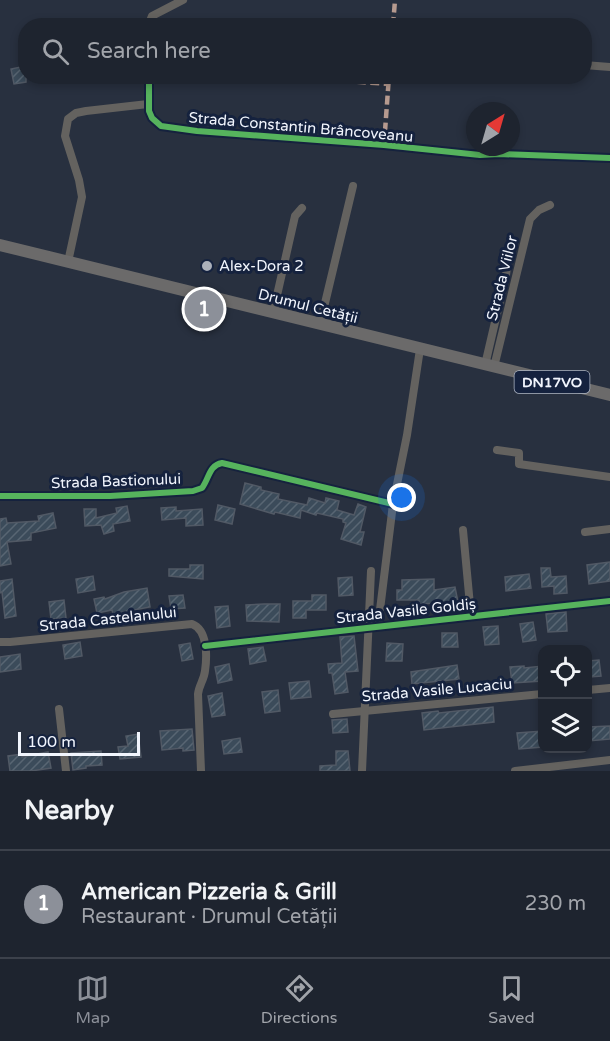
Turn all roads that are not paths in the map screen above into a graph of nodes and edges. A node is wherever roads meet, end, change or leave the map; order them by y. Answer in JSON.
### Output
{"nodes":[{"id":1,"x":182,"y":1,"type":"edge"},
{"id":2,"x":151,"y":18,"type":"edge"},
{"id":3,"x":592,"y":66,"type":"edge"},
{"id":4,"x":610,"y":68,"type":"edge"},
{"id":5,"x":149,"y":84,"type":"edge"},
{"id":6,"x":148,"y":104,"type":"junction"},
{"id":7,"x":610,"y":158,"type":"edge"},
{"id":8,"x":353,"y":186,"type":"dead end"},
{"id":9,"x":550,"y":205,"type":"dead end"},
{"id":10,"x":302,"y":208,"type":"dead end"},
{"id":11,"x":510,"y":243,"type":"dead end"},
{"id":12,"x":0,"y":245,"type":"edge"},
{"id":13,"x":68,"y":262,"type":"junction"},
{"id":14,"x":273,"y":313,"type":"junction"},
{"id":15,"x":320,"y":324,"type":"junction"},
{"id":16,"x":420,"y":349,"type":"junction"},
{"id":17,"x":489,"y":366,"type":"junction"},
{"id":18,"x":610,"y":395,"type":"edge"},
{"id":19,"x":497,"y":450,"type":"dead end"},
{"id":20,"x":610,"y":477,"type":"edge"},
{"id":21,"x":0,"y":496,"type":"edge"},
{"id":22,"x":393,"y":504,"type":"junction"},
{"id":23,"x":463,"y":530,"type":"dead end"},
{"id":24,"x":610,"y":530,"type":"edge"},
{"id":25,"x":585,"y":532,"type":"dead end"},
{"id":26,"x":371,"y":571,"type":"dead end"},
{"id":27,"x":610,"y":601,"type":"edge"},
{"id":28,"x":471,"y":616,"type":"junction"},
{"id":29,"x":378,"y":626,"type":"junction"},
{"id":30,"x":367,"y":627,"type":"junction"},
{"id":31,"x":0,"y":642,"type":"edge"},
{"id":32,"x":205,"y":645,"type":"junction"},
{"id":33,"x":610,"y":688,"type":"edge"},
{"id":34,"x":592,"y":690,"type":"edge"},
{"id":35,"x":538,"y":694,"type":"edge"},
{"id":36,"x":59,"y":709,"type":"dead end"},
{"id":37,"x":364,"y":710,"type":"junction"},
{"id":38,"x":333,"y":714,"type":"dead end"},
{"id":39,"x":610,"y":760,"type":"edge"},
{"id":40,"x":66,"y":771,"type":"edge"},
{"id":41,"x":198,"y":771,"type":"edge"},
{"id":42,"x":362,"y":771,"type":"edge"},
{"id":43,"x":515,"y":771,"type":"edge"}],
"edges":[{"from":1,"to":2,"type":"street"},
{"from":3,"to":4,"type":"street"},
{"from":5,"to":6,"type":"street"},
{"from":6,"to":7,"type":"street","name":"Strada Constantin Brâncoveanu"},
{"from":6,"to":13,"type":"street"},
{"from":8,"to":15,"type":"street"},
{"from":9,"to":17,"type":"street","name":"Strada Viilor"},
{"from":10,"to":14,"type":"street"},
{"from":11,"to":17,"type":"street"},
{"from":12,"to":13,"type":"highway","name":"Drumul Cetății","number":"DN17VO"},
{"from":13,"to":14,"type":"highway","name":"Drumul Cetății","number":"DN17VO"},
{"from":14,"to":15,"type":"highway","name":"Drumul Cetății","number":"DN17VO"},
{"from":15,"to":16,"type":"highway","name":"Drumul Cetății","number":"DN17VO"},
{"from":16,"to":17,"type":"highway","name":"Drumul Cetății","number":"DN17VO"},
{"from":16,"to":22,"type":"street"},
{"from":17,"to":18,"type":"highway","name":"Drumul Cetății","number":"DN17VO"},
{"from":19,"to":20,"type":"street"},
{"from":21,"to":22,"type":"street","name":"Strada Bastionului"},
{"from":22,"to":29,"type":"street"},
{"from":23,"to":28,"type":"street"},
{"from":24,"to":25,"type":"street"},
{"from":26,"to":30,"type":"street"},
{"from":27,"to":28,"type":"street","name":"Strada Vasile Goldiș"},
{"from":28,"to":29,"type":"street","name":"Strada Vasile Goldiș"},
{"from":29,"to":30,"type":"street","name":"Strada Vasile Goldiș"},
{"from":30,"to":32,"type":"street","name":"Strada Vasile Goldiș"},
{"from":30,"to":37,"type":"street"},
{"from":31,"to":32,"type":"street","name":"Strada Castelanului"},
{"from":32,"to":41,"type":"street"},
{"from":33,"to":34,"type":"street"},
{"from":35,"to":37,"type":"street","name":"Strada Vasile Lucaciu"},
{"from":36,"to":40,"type":"street"},
{"from":37,"to":38,"type":"street","name":"Strada Vasile Lucaciu"},
{"from":37,"to":42,"type":"street"},
{"from":39,"to":43,"type":"street"}]}
